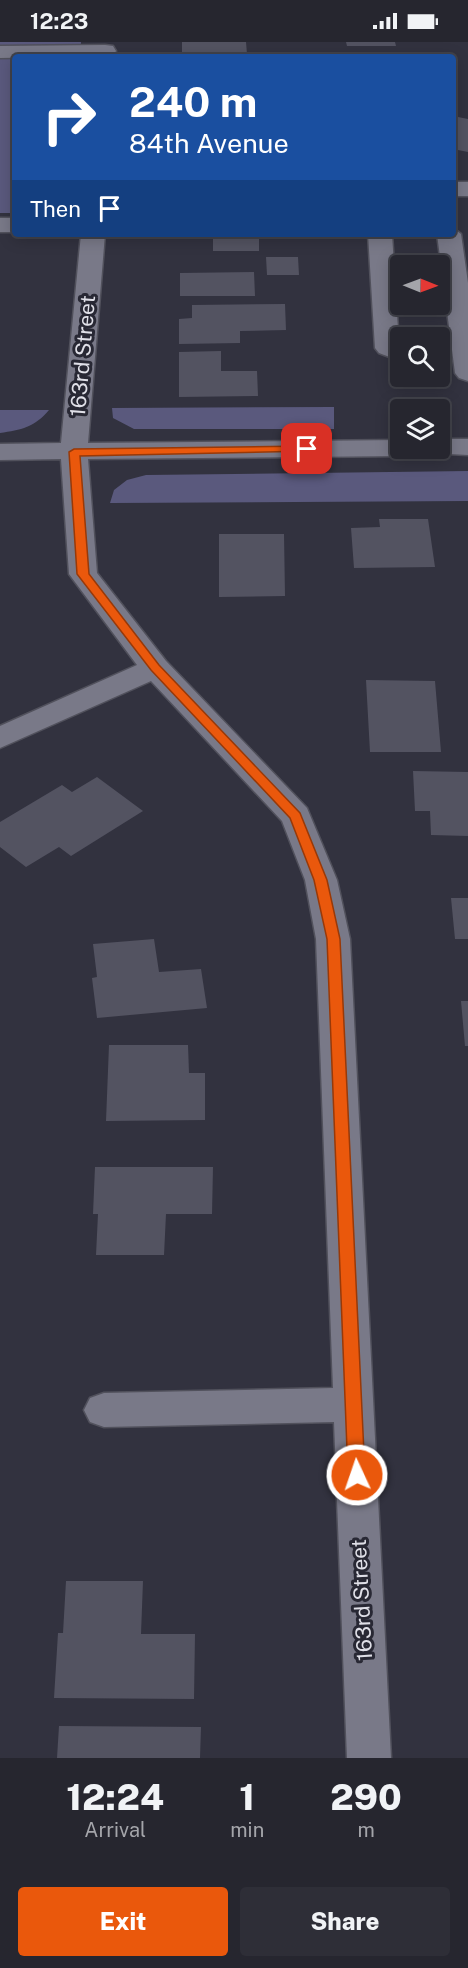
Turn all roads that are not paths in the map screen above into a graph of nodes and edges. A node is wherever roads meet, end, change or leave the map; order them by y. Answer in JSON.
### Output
{"nodes":[{"id":1,"x":105,"y":50,"type":"edge"},
{"id":2,"x":0,"y":52,"type":"edge"},
{"id":3,"x":93,"y":237,"type":"edge"},
{"id":4,"x":380,"y":237,"type":"edge"},
{"id":5,"x":451,"y":237,"type":"edge"},
{"id":6,"x":390,"y":349,"type":"edge"},
{"id":7,"x":450,"y":361,"type":"edge"},
{"id":8,"x":467,"y":366,"type":"edge"},
{"id":9,"x":450,"y":447,"type":"edge"},
{"id":10,"x":468,"y":447,"type":"edge"},
{"id":11,"x":390,"y":448,"type":"edge"},
{"id":12,"x":74,"y":452,"type":"junction"},
{"id":13,"x":0,"y":453,"type":"edge"},
{"id":14,"x":155,"y":668,"type":"junction"},
{"id":15,"x":0,"y":738,"type":"edge"},
{"id":16,"x":353,"y":1405,"type":"junction"},
{"id":17,"x":104,"y":1410,"type":"dead end"},
{"id":18,"x":369,"y":1758,"type":"edge"}],
"edges":[{"from":1,"to":2,"type":"street"},
{"from":3,"to":12,"type":"street","name":"163rd Street"},
{"from":4,"to":6,"type":"street"},
{"from":5,"to":8,"type":"street"},
{"from":7,"to":8,"type":"street"},
{"from":9,"to":10,"type":"street"},
{"from":11,"to":12,"type":"street"},
{"from":12,"to":13,"type":"street"},
{"from":12,"to":14,"type":"street","name":"163rd Street"},
{"from":14,"to":15,"type":"street"},
{"from":14,"to":16,"type":"street","name":"163rd Street"},
{"from":16,"to":17,"type":"street"},
{"from":16,"to":18,"type":"street","name":"163rd Street"}]}
